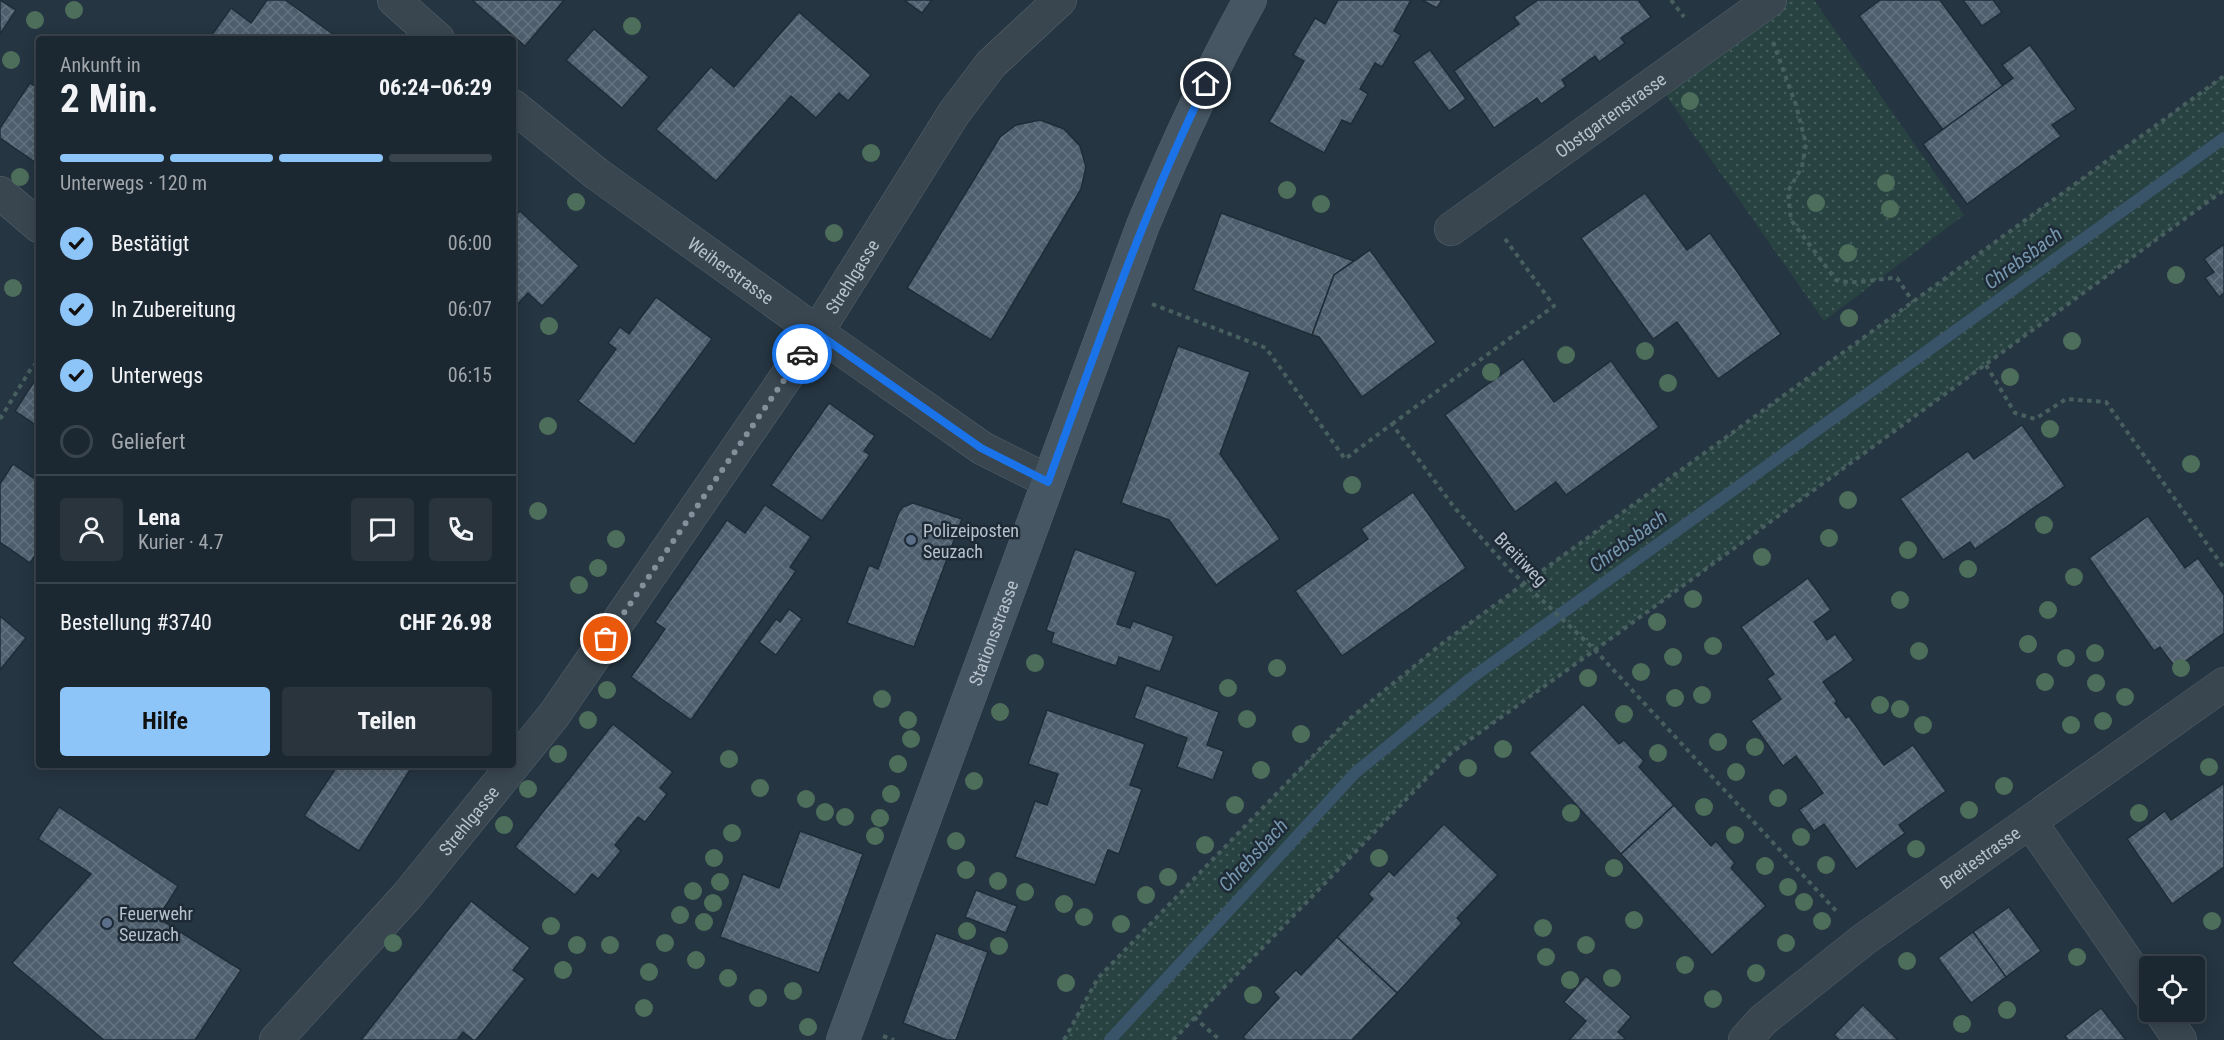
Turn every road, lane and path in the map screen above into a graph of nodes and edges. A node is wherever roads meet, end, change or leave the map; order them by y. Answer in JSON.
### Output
{"nodes":[{"id":1,"x":394,"y":0,"type":"edge"},
{"id":2,"x":1060,"y":0,"type":"edge"},
{"id":3,"x":1251,"y":0,"type":"edge"},
{"id":4,"x":1762,"y":6,"type":"edge"},
{"id":5,"x":435,"y":36,"type":"edge"},
{"id":6,"x":2224,"y":76,"type":"edge"},
{"id":7,"x":516,"y":108,"type":"edge"},
{"id":8,"x":2224,"y":190,"type":"edge"},
{"id":9,"x":0,"y":193,"type":"edge"},
{"id":10,"x":1481,"y":207,"type":"junction"},
{"id":11,"x":36,"y":223,"type":"edge"},
{"id":12,"x":1451,"y":228,"type":"dead end"},
{"id":13,"x":1145,"y":302,"type":"dead end"},
{"id":14,"x":1913,"y":302,"type":"junction"},
{"id":15,"x":817,"y":333,"type":"junction"},
{"id":16,"x":36,"y":364,"type":"edge"},
{"id":17,"x":1986,"y":365,"type":"junction"},
{"id":18,"x":0,"y":419,"type":"edge"},
{"id":19,"x":1392,"y":424,"type":"junction"},
{"id":20,"x":1048,"y":482,"type":"junction"},
{"id":21,"x":2224,"y":568,"type":"edge"},
{"id":22,"x":1525,"y":584,"type":"junction"},
{"id":23,"x":1595,"y":650,"type":"junction"},
{"id":24,"x":2224,"y":684,"type":"edge"},
{"id":25,"x":516,"y":762,"type":"edge"},
{"id":26,"x":511,"y":768,"type":"edge"},
{"id":27,"x":2031,"y":823,"type":"junction"},
{"id":28,"x":1863,"y":940,"type":"junction"},
{"id":29,"x":2139,"y":979,"type":"edge"},
{"id":30,"x":1194,"y":1017,"type":"junction"},
{"id":31,"x":2168,"y":1022,"type":"edge"},
{"id":32,"x":276,"y":1040,"type":"edge"},
{"id":33,"x":843,"y":1040,"type":"edge"},
{"id":34,"x":1064,"y":1040,"type":"edge"},
{"id":35,"x":1173,"y":1040,"type":"edge"},
{"id":36,"x":1220,"y":1040,"type":"edge"},
{"id":37,"x":1745,"y":1040,"type":"edge"},
{"id":38,"x":2180,"y":1040,"type":"edge"}],
"edges":[{"from":1,"to":5,"type":"street"},
{"from":2,"to":15,"type":"street","name":"Strehlgasse"},
{"from":3,"to":20,"type":"main road","name":"Stationsstrasse"},
{"from":4,"to":10,"type":"street","name":"Obstgartenstrasse"},
{"from":4,"to":14,"type":"path"},
{"from":6,"to":14,"type":"path"},
{"from":7,"to":15,"type":"street","name":"Weiherstrasse"},
{"from":8,"to":17,"type":"path"},
{"from":9,"to":11,"type":"street"},
{"from":10,"to":12,"type":"street","name":"Obstgartenstrasse"},
{"from":10,"to":19,"type":"path"},
{"from":13,"to":19,"type":"path"},
{"from":14,"to":22,"type":"path"},
{"from":15,"to":20,"type":"street","name":"Weiherstrasse"},
{"from":15,"to":25,"type":"street","name":"Strehlgasse"},
{"from":16,"to":18,"type":"path"},
{"from":17,"to":21,"type":"path"},
{"from":17,"to":23,"type":"path"},
{"from":19,"to":22,"type":"path","name":"Breitiweg"},
{"from":20,"to":33,"type":"main road","name":"Stationsstrasse"},
{"from":22,"to":23,"type":"path","name":"Breitiweg"},
{"from":22,"to":34,"type":"path"},
{"from":23,"to":28,"type":"path","name":"Breitiweg"},
{"from":23,"to":30,"type":"path"},
{"from":24,"to":27,"type":"street","name":"Breitestrasse"},
{"from":26,"to":32,"type":"street","name":"Strehlgasse"},
{"from":27,"to":28,"type":"street","name":"Breitestrasse"},
{"from":27,"to":29,"type":"street"},
{"from":28,"to":37,"type":"street","name":"Breitestrasse"},
{"from":30,"to":35,"type":"path"},
{"from":30,"to":36,"type":"path"},
{"from":31,"to":38,"type":"street"}]}
